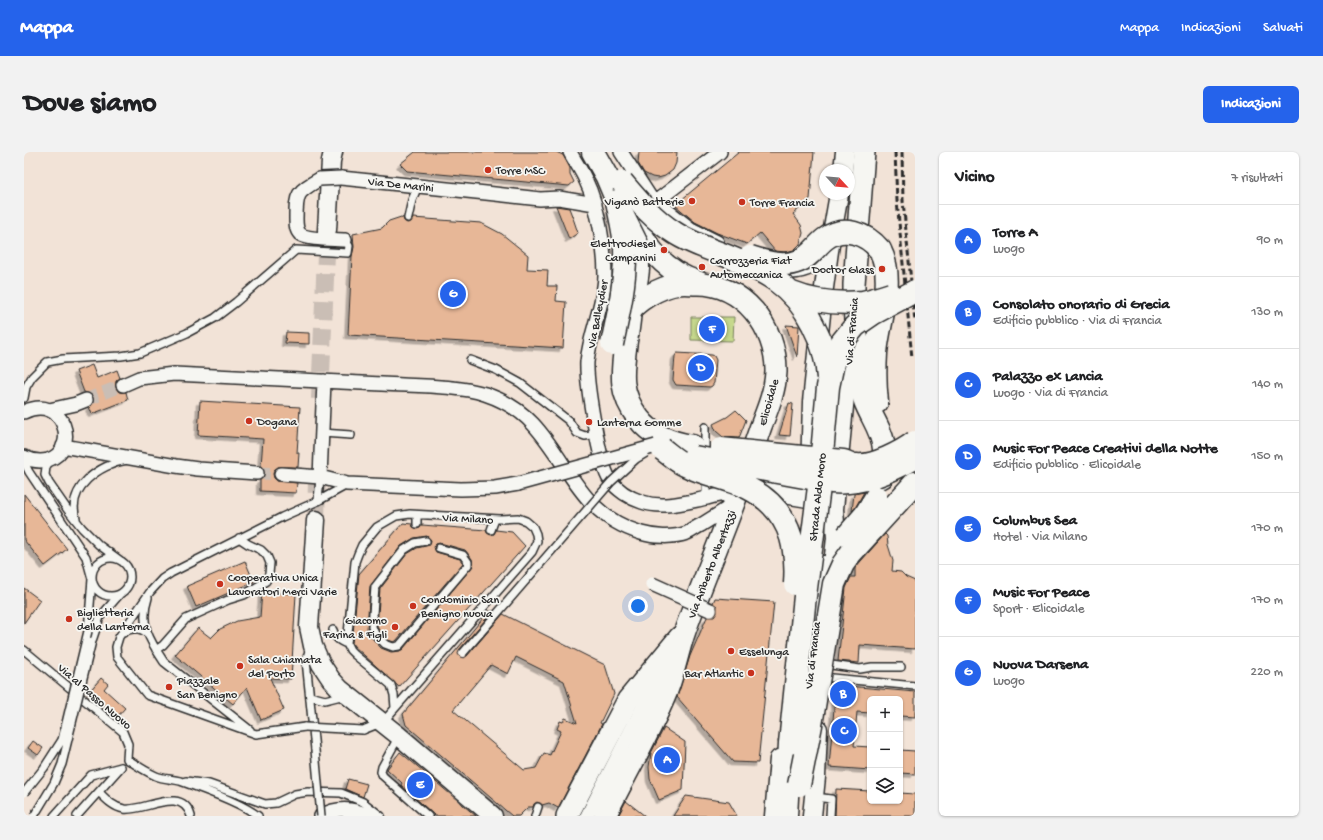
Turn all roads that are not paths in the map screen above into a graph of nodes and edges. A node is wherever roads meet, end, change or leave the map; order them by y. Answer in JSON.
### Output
{"nodes":[{"id":1,"x":333,"y":152,"type":"edge"},
{"id":2,"x":570,"y":152,"type":"edge"},
{"id":3,"x":621,"y":152,"type":"edge"},
{"id":4,"x":720,"y":152,"type":"edge"},
{"id":5,"x":845,"y":152,"type":"edge"},
{"id":6,"x":864,"y":152,"type":"edge"},
{"id":7,"x":599,"y":154,"type":"edge"},
{"id":8,"x":844,"y":164,"type":"edge"},
{"id":9,"x":418,"y":186,"type":"junction"},
{"id":10,"x":619,"y":192,"type":"junction"},
{"id":11,"x":838,"y":200,"type":"edge"},
{"id":12,"x":654,"y":203,"type":"junction"},
{"id":13,"x":595,"y":204,"type":"junction"},
{"id":14,"x":637,"y":212,"type":"junction"},
{"id":15,"x":408,"y":218,"type":"dead end"},
{"id":16,"x":327,"y":230,"type":"tunnel mouth"},
{"id":17,"x":675,"y":233,"type":"junction"},
{"id":18,"x":345,"y":240,"type":"joint"},
{"id":19,"x":638,"y":245,"type":"junction"},
{"id":20,"x":829,"y":251,"type":"junction"},
{"id":21,"x":745,"y":261,"type":"junction"},
{"id":22,"x":782,"y":272,"type":"junction"},
{"id":23,"x":680,"y":284,"type":"junction"},
{"id":24,"x":703,"y":284,"type":"junction"},
{"id":25,"x":915,"y":287,"type":"edge"},
{"id":26,"x":784,"y":289,"type":"junction"},
{"id":27,"x":915,"y":290,"type":"edge"},
{"id":28,"x":854,"y":306,"type":"junction"},
{"id":29,"x":630,"y":310,"type":"junction"},
{"id":30,"x":820,"y":324,"type":"junction"},
{"id":31,"x":612,"y":344,"type":"junction"},
{"id":32,"x":470,"y":360,"type":"dead end"},
{"id":33,"x":324,"y":381,"type":"junction"},
{"id":34,"x":123,"y":385,"type":"tunnel mouth"},
{"id":35,"x":828,"y":387,"type":"junction"},
{"id":36,"x":24,"y":398,"type":"edge"},
{"id":37,"x":86,"y":400,"type":"tunnel mouth"},
{"id":38,"x":49,"y":410,"type":"junction"},
{"id":39,"x":24,"y":412,"type":"edge"},
{"id":40,"x":705,"y":428,"type":"dead end"},
{"id":41,"x":322,"y":433,"type":"junction"},
{"id":42,"x":880,"y":433,"type":"junction"},
{"id":43,"x":596,"y":434,"type":"junction"},
{"id":44,"x":351,"y":435,"type":"dead end"},
{"id":45,"x":915,"y":442,"type":"edge"},
{"id":46,"x":63,"y":446,"type":"junction"},
{"id":47,"x":659,"y":447,"type":"junction"},
{"id":48,"x":24,"y":457,"type":"edge"},
{"id":49,"x":915,"y":458,"type":"edge"},
{"id":50,"x":50,"y":459,"type":"junction"},
{"id":51,"x":140,"y":460,"type":"junction"},
{"id":52,"x":24,"y":462,"type":"edge"},
{"id":53,"x":257,"y":473,"type":"tunnel mouth"},
{"id":54,"x":281,"y":474,"type":"tunnel mouth"},
{"id":55,"x":320,"y":477,"type":"junction"},
{"id":56,"x":348,"y":484,"type":"junction"},
{"id":57,"x":915,"y":484,"type":"edge"},
{"id":58,"x":809,"y":495,"type":"junction"},
{"id":59,"x":706,"y":498,"type":"junction"},
{"id":60,"x":735,"y":500,"type":"junction"},
{"id":61,"x":318,"y":501,"type":"junction"},
{"id":62,"x":834,"y":509,"type":"junction"},
{"id":63,"x":417,"y":514,"type":"junction"},
{"id":64,"x":495,"y":519,"type":"junction"},
{"id":65,"x":316,"y":520,"type":"tunnel mouth"},
{"id":66,"x":77,"y":522,"type":"junction"},
{"id":67,"x":417,"y":524,"type":"dead end"},
{"id":68,"x":491,"y":530,"type":"dead end"},
{"id":69,"x":239,"y":538,"type":"junction"},
{"id":70,"x":426,"y":541,"type":"dead end"},
{"id":71,"x":439,"y":548,"type":"dead end"},
{"id":72,"x":121,"y":561,"type":"junction"},
{"id":73,"x":92,"y":579,"type":"junction"},
{"id":74,"x":652,"y":584,"type":"dead end"},
{"id":75,"x":122,"y":592,"type":"junction"},
{"id":76,"x":150,"y":592,"type":"junction"},
{"id":77,"x":710,"y":610,"type":"dead end"},
{"id":78,"x":333,"y":630,"type":"dead end"},
{"id":79,"x":685,"y":632,"type":"junction"},
{"id":80,"x":148,"y":634,"type":"junction"},
{"id":81,"x":119,"y":637,"type":"junction"},
{"id":82,"x":347,"y":644,"type":"junction"},
{"id":83,"x":313,"y":646,"type":"junction"},
{"id":84,"x":156,"y":650,"type":"junction"},
{"id":85,"x":25,"y":651,"type":"edge"},
{"id":86,"x":463,"y":653,"type":"dead end"},
{"id":87,"x":901,"y":667,"type":"dead end"},
{"id":88,"x":820,"y":671,"type":"junction"},
{"id":89,"x":915,"y":686,"type":"edge"},
{"id":90,"x":310,"y":696,"type":"junction"},
{"id":91,"x":340,"y":696,"type":"junction"},
{"id":92,"x":395,"y":708,"type":"junction"},
{"id":93,"x":383,"y":722,"type":"junction"},
{"id":94,"x":256,"y":734,"type":"junction"},
{"id":95,"x":400,"y":736,"type":"junction"},
{"id":96,"x":786,"y":738,"type":"junction"},
{"id":97,"x":127,"y":759,"type":"junction"},
{"id":98,"x":120,"y":767,"type":"junction"},
{"id":99,"x":179,"y":781,"type":"junction"},
{"id":100,"x":809,"y":786,"type":"junction"},
{"id":101,"x":99,"y":792,"type":"junction"},
{"id":102,"x":24,"y":793,"type":"edge"},
{"id":103,"x":538,"y":807,"type":"dead end"},
{"id":104,"x":34,"y":816,"type":"edge"},
{"id":105,"x":54,"y":816,"type":"edge"},
{"id":106,"x":77,"y":816,"type":"edge"},
{"id":107,"x":191,"y":816,"type":"edge"},
{"id":108,"x":258,"y":816,"type":"edge"},
{"id":109,"x":321,"y":816,"type":"edge"},
{"id":110,"x":369,"y":816,"type":"edge"},
{"id":111,"x":381,"y":816,"type":"edge"},
{"id":112,"x":428,"y":816,"type":"edge"},
{"id":113,"x":493,"y":816,"type":"edge"},
{"id":114,"x":536,"y":816,"type":"edge"},
{"id":115,"x":567,"y":816,"type":"edge"},
{"id":116,"x":587,"y":816,"type":"edge"},
{"id":117,"x":605,"y":816,"type":"edge"},
{"id":118,"x":774,"y":816,"type":"edge"},
{"id":119,"x":786,"y":816,"type":"edge"},
{"id":120,"x":798,"y":816,"type":"edge"},
{"id":121,"x":812,"y":816,"type":"edge"},
{"id":122,"x":830,"y":816,"type":"edge"}],
"edges":[{"from":1,"to":16,"type":"street"},
{"from":2,"to":13,"type":"street","name":"Via Balleydier"},
{"from":3,"to":12,"type":"street"},
{"from":4,"to":12,"type":"street"},
{"from":5,"to":8,"type":"street"},
{"from":6,"to":28,"type":"main road","name":"Via di Francia"},
{"from":7,"to":10,"type":"highway","name":"Elicoidale"},
{"from":9,"to":13,"type":"street","name":"Via De Marini"},
{"from":9,"to":15,"type":"lane"},
{"from":9,"to":18,"type":"street","name":"Via De Marini","bridge":true},
{"from":10,"to":14,"type":"highway","name":"Elicoidale"},
{"from":10,"to":17,"type":"highway","bridge":true},
{"from":10,"to":19,"type":"main road","bridge":true},
{"from":10,"to":31,"type":"highway","name":"Elicoidale","bridge":true},
{"from":11,"to":20,"type":"street","name":"Via di Francia"},
{"from":12,"to":14,"type":"street"},
{"from":12,"to":21,"type":"street"},
{"from":12,"to":21,"type":"street"},
{"from":13,"to":43,"type":"street","name":"Via Balleydier"},
{"from":14,"to":19,"type":"highway","name":"Elicoidale"},
{"from":14,"to":24,"type":"main road"},
{"from":17,"to":26,"type":"highway","bridge":true},
{"from":17,"to":42,"type":"highway","bridge":true},
{"from":18,"to":36,"type":"lane"},
{"from":19,"to":23,"type":"main road"},
{"from":19,"to":29,"type":"highway","name":"Elicoidale"},
{"from":20,"to":22,"type":"street"},
{"from":20,"to":30,"type":"street","name":"Via di Francia"},
{"from":21,"to":22,"type":"street"},
{"from":21,"to":26,"type":"street"},
{"from":22,"to":26,"type":"street"},
{"from":23,"to":24,"type":"main road","name":"Elicoidale"},
{"from":23,"to":29,"type":"main road","name":"Elicoidale"},
{"from":24,"to":60,"type":"main road","name":"Elicoidale"},
{"from":25,"to":26,"type":"highway","bridge":true},
{"from":26,"to":30,"type":"street"},
{"from":26,"to":35,"type":"highway","bridge":true},
{"from":27,"to":35,"type":"highway","name":"Strada Aldo Moro","bridge":true},
{"from":28,"to":42,"type":"highway"},
{"from":28,"to":62,"type":"street","name":"Via di Francia"},
{"from":29,"to":31,"type":"main road","name":"Elicoidale","bridge":true},
{"from":29,"to":45,"type":"highway","bridge":true},
{"from":30,"to":58,"type":"street","name":"Via di Francia"},
{"from":31,"to":47,"type":"highway","name":"Elicoidale"},
{"from":32,"to":43,"type":"lane"},
{"from":33,"to":34,"type":"street"},
{"from":33,"to":41,"type":"street"},
{"from":33,"to":60,"type":"street"},
{"from":35,"to":96,"type":"highway","name":"Strada Aldo Moro","bridge":true},
{"from":37,"to":38,"type":"street"},
{"from":38,"to":39,"type":"street"},
{"from":38,"to":46,"type":"street"},
{"from":40,"to":59,"type":"lane"},
{"from":41,"to":44,"type":"lane"},
{"from":41,"to":55,"type":"street"},
{"from":42,"to":100,"type":"highway","bridge":true},
{"from":43,"to":59,"type":"street","name":"Via Balleydier"},
{"from":46,"to":50,"type":"street"},
{"from":46,"to":51,"type":"street"},
{"from":47,"to":49,"type":"highway","name":"Elicoidale","bridge":true},
{"from":47,"to":56,"type":"street","bridge":true},
{"from":47,"to":86,"type":"lane","bridge":true},
{"from":47,"to":96,"type":"highway","bridge":true},
{"from":48,"to":50,"type":"street"},
{"from":50,"to":66,"type":"lane"},
{"from":51,"to":53,"type":"street"},
{"from":51,"to":66,"type":"lane"},
{"from":52,"to":73,"type":"lane"},
{"from":54,"to":55,"type":"street"},
{"from":55,"to":56,"type":"street"},
{"from":55,"to":61,"type":"lane"},
{"from":56,"to":61,"type":"lane"},
{"from":57,"to":100,"type":"highway","bridge":true},
{"from":58,"to":60,"type":"street","name":"Via Balleydier"},
{"from":58,"to":96,"type":"street","name":"Via di Francia"},
{"from":59,"to":60,"type":"street","name":"Via Balleydier"},
{"from":60,"to":79,"type":"main road","name":"Via Ariberto Albertazzi"},
{"from":61,"to":69,"type":"lane"},
{"from":62,"to":88,"type":"street","name":"Via di Francia"},
{"from":62,"to":100,"type":"street","name":"Via di Francia"},
{"from":63,"to":64,"type":"lane","name":"Via Milano"},
{"from":63,"to":67,"type":"lane"},
{"from":63,"to":82,"type":"lane","name":"Via Milano"},
{"from":64,"to":68,"type":"lane"},
{"from":64,"to":92,"type":"lane","name":"Via Milano"},
{"from":65,"to":83,"type":"street"},
{"from":66,"to":72,"type":"lane"},
{"from":69,"to":76,"type":"lane"},
{"from":69,"to":84,"type":"lane"},
{"from":70,"to":71,"type":"lane"},
{"from":72,"to":73,"type":"lane"},
{"from":72,"to":75,"type":"lane"},
{"from":73,"to":75,"type":"lane"},
{"from":73,"to":102,"type":"lane","bridge":true},
{"from":74,"to":77,"type":"street","bridge":true},
{"from":75,"to":104,"type":"lane","bridge":true},
{"from":76,"to":80,"type":"lane"},
{"from":76,"to":81,"type":"lane"},
{"from":78,"to":82,"type":"lane"},
{"from":79,"to":115,"type":"main road"},
{"from":79,"to":116,"type":"street"},
{"from":79,"to":117,"type":"main road"},
{"from":80,"to":81,"type":"lane"},
{"from":80,"to":84,"type":"lane"},
{"from":81,"to":94,"type":"lane"},
{"from":82,"to":92,"type":"lane"},
{"from":83,"to":90,"type":"lane"},
{"from":83,"to":91,"type":"street"},
{"from":84,"to":94,"type":"lane"},
{"from":85,"to":97,"type":"lane","name":"Via al Passo Nuovo"},
{"from":87,"to":88,"type":"lane"},
{"from":88,"to":89,"type":"lane"},
{"from":88,"to":100,"type":"street","name":"Via di Francia"},
{"from":90,"to":91,"type":"lane"},
{"from":90,"to":109,"type":"lane","bridge":true},
{"from":91,"to":93,"type":"street"},
{"from":92,"to":93,"type":"lane","name":"Via Milano"},
{"from":93,"to":94,"type":"lane","bridge":true},
{"from":93,"to":95,"type":"street"},
{"from":95,"to":112,"type":"lane"},
{"from":95,"to":113,"type":"street"},
{"from":96,"to":118,"type":"street","name":"Via di Francia"},
{"from":96,"to":119,"type":"highway"},
{"from":97,"to":98,"type":"lane"},
{"from":97,"to":99,"type":"lane"},
{"from":98,"to":101,"type":"lane"},
{"from":98,"to":105,"type":"lane"},
{"from":99,"to":108,"type":"lane"},
{"from":99,"to":111,"type":"lane"},
{"from":100,"to":120,"type":"highway"},
{"from":100,"to":121,"type":"street","name":"Via di Francia"},
{"from":100,"to":122,"type":"lane"},
{"from":101,"to":106,"type":"lane"},
{"from":101,"to":107,"type":"lane"},
{"from":103,"to":114,"type":"lane"},
{"from":109,"to":110,"type":"street"}]}
